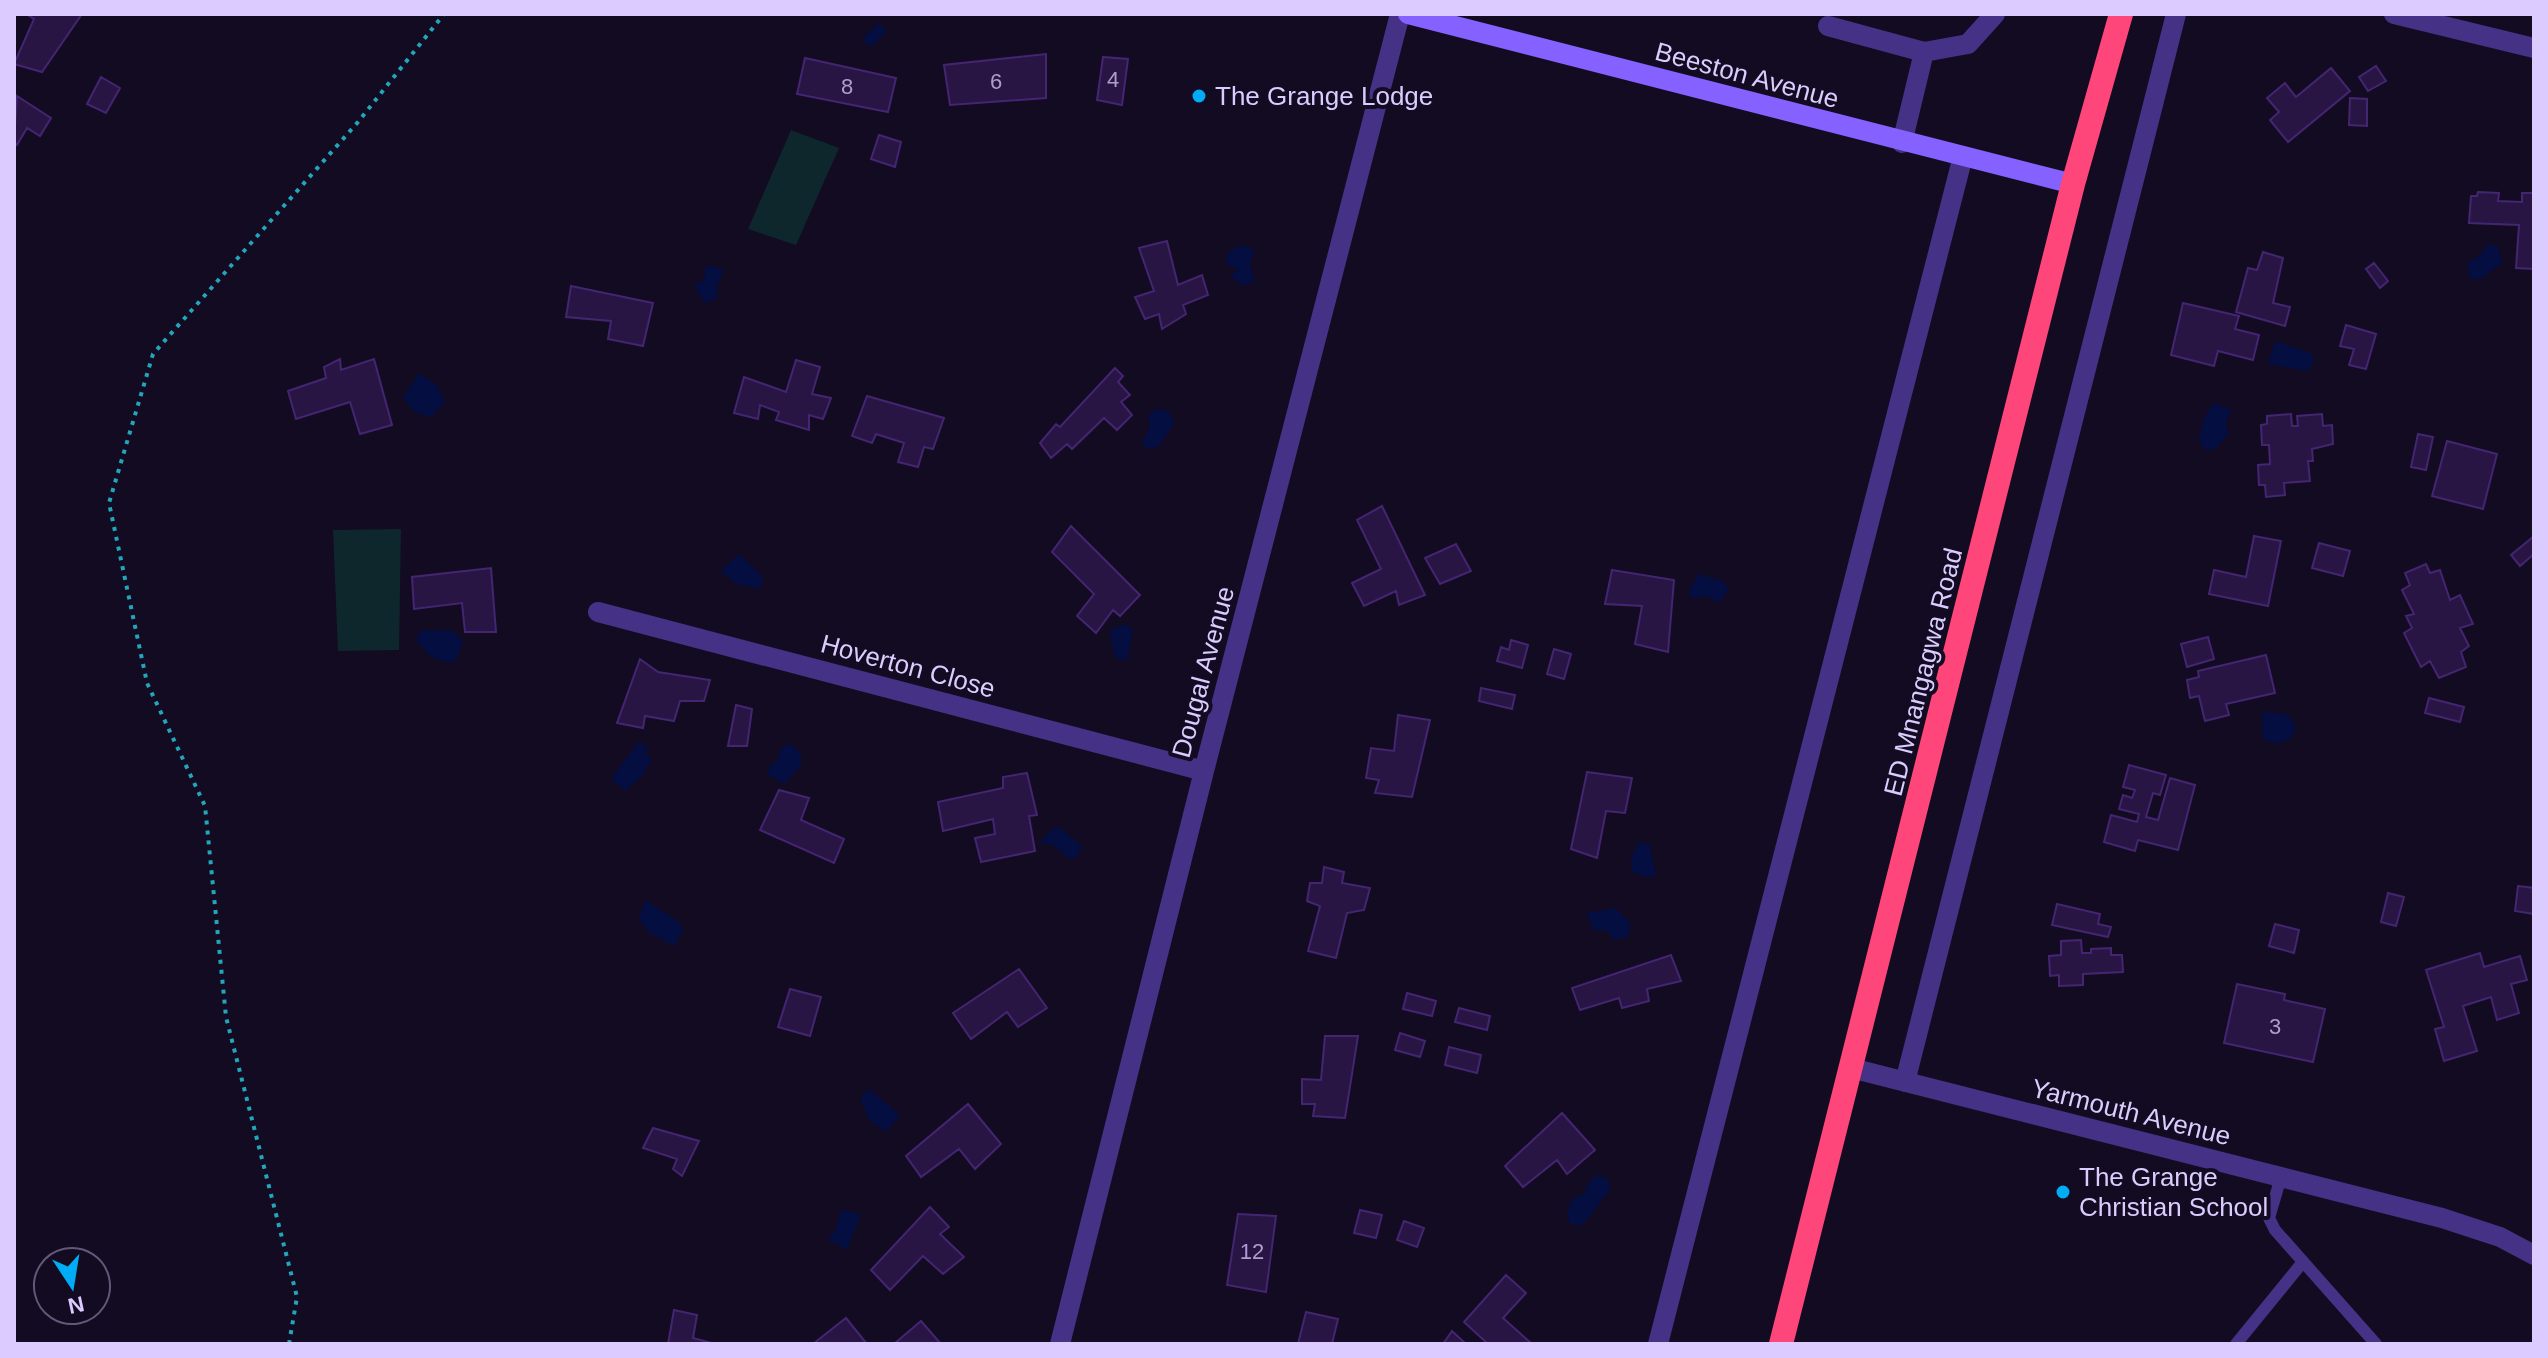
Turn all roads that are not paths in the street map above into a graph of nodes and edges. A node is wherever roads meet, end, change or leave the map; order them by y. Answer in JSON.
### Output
{"nodes":[{"id":1,"x":1400,"y":14,"type":"edge"},
{"id":2,"x":1408,"y":14,"type":"edge"},
{"id":3,"x":1995,"y":14,"type":"edge"},
{"id":4,"x":2121,"y":14,"type":"edge"},
{"id":5,"x":2176,"y":14,"type":"edge"},
{"id":6,"x":2394,"y":14,"type":"edge"},
{"id":7,"x":1828,"y":26,"type":"dead end"},
{"id":8,"x":2534,"y":48,"type":"edge"},
{"id":9,"x":1924,"y":52,"type":"junction"},
{"id":10,"x":1902,"y":143,"type":"junction"},
{"id":11,"x":1963,"y":156,"type":"junction"},
{"id":12,"x":2073,"y":184,"type":"junction"},
{"id":13,"x":598,"y":612,"type":"dead end"},
{"id":14,"x":1204,"y":771,"type":"junction"},
{"id":15,"x":1851,"y":1068,"type":"junction"},
{"id":16,"x":1905,"y":1082,"type":"junction"},
{"id":17,"x":2281,"y":1177,"type":"junction"},
{"id":18,"x":2534,"y":1255,"type":"edge"},
{"id":19,"x":2302,"y":1263,"type":"junction"},
{"id":20,"x":1060,"y":1344,"type":"edge"},
{"id":21,"x":1658,"y":1344,"type":"edge"},
{"id":22,"x":1781,"y":1344,"type":"edge"},
{"id":23,"x":2236,"y":1344,"type":"edge"},
{"id":24,"x":2376,"y":1344,"type":"edge"}],
"edges":[{"from":1,"to":14,"type":"street","name":"Dougal Avenue"},
{"from":2,"to":10,"type":"street","name":"Beeston Avenue"},
{"from":3,"to":9,"type":"street"},
{"from":4,"to":12,"type":"highway","name":"ED Mnangagwa Road"},
{"from":5,"to":16,"type":"street"},
{"from":6,"to":8,"type":"street"},
{"from":7,"to":9,"type":"street"},
{"from":9,"to":10,"type":"street"},
{"from":10,"to":11,"type":"street","name":"Beeston Avenue"},
{"from":11,"to":12,"type":"street","name":"Beeston Avenue"},
{"from":11,"to":21,"type":"street"},
{"from":12,"to":15,"type":"highway","name":"ED Mnangagwa Road"},
{"from":13,"to":14,"type":"street","name":"Hoverton Close"},
{"from":14,"to":20,"type":"street","name":"Dougal Avenue"},
{"from":15,"to":16,"type":"street","name":"Yarmouth Avenue"},
{"from":15,"to":22,"type":"highway","name":"ED Mnangagwa Road"},
{"from":16,"to":17,"type":"street","name":"Yarmouth Avenue"},
{"from":17,"to":18,"type":"street","name":"Yarmouth Avenue"},
{"from":17,"to":19,"type":"lane"},
{"from":19,"to":23,"type":"lane"},
{"from":19,"to":24,"type":"lane"}]}
